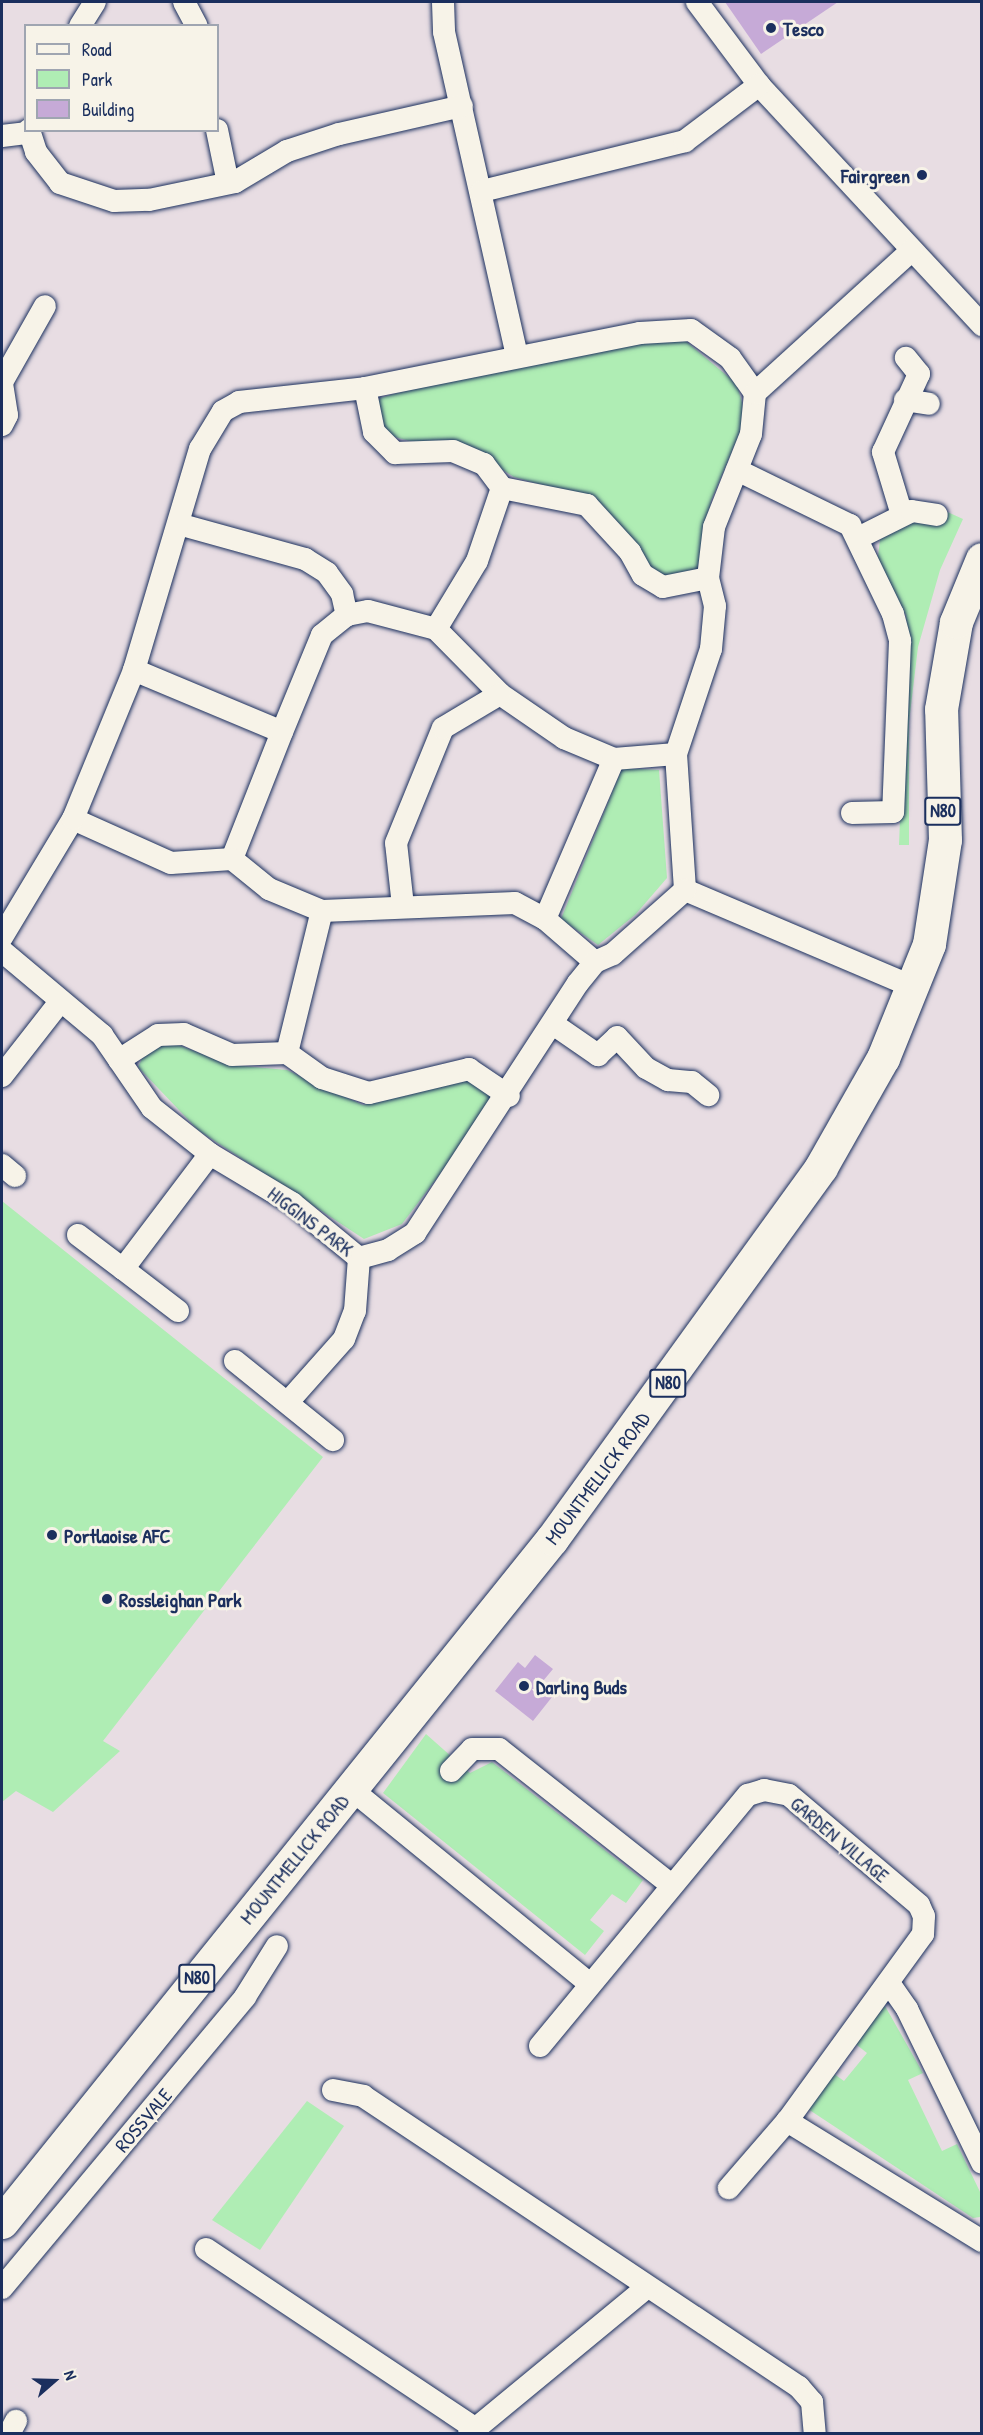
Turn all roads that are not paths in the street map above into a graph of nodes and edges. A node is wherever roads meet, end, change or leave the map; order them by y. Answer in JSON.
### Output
{"nodes":[{"id":1,"x":95,"y":2,"type":"edge"},
{"id":2,"x":184,"y":2,"type":"edge"},
{"id":3,"x":443,"y":2,"type":"edge"},
{"id":4,"x":697,"y":2,"type":"edge"},
{"id":5,"x":81,"y":24,"type":"edge"},
{"id":6,"x":196,"y":24,"type":"edge"},
{"id":7,"x":759,"y":85,"type":"junction"},
{"id":8,"x":462,"y":105,"type":"junction"},
{"id":9,"x":29,"y":132,"type":"edge"},
{"id":10,"x":217,"y":132,"type":"edge"},
{"id":11,"x":2,"y":135,"type":"edge"},
{"id":12,"x":228,"y":183,"type":"junction"},
{"id":13,"x":483,"y":191,"type":"junction"},
{"id":14,"x":912,"y":250,"type":"junction"},
{"id":15,"x":45,"y":306,"type":"dead end"},
{"id":16,"x":981,"y":325,"type":"edge"},
{"id":17,"x":517,"y":356,"type":"junction"},
{"id":18,"x":906,"y":358,"type":"dead end"},
{"id":19,"x":2,"y":382,"type":"edge"},
{"id":20,"x":364,"y":388,"type":"junction"},
{"id":21,"x":755,"y":393,"type":"junction"},
{"id":22,"x":905,"y":400,"type":"junction"},
{"id":23,"x":930,"y":404,"type":"dead end"},
{"id":24,"x":2,"y":425,"type":"edge"},
{"id":25,"x":737,"y":470,"type":"junction"},
{"id":26,"x":502,"y":488,"type":"junction"},
{"id":27,"x":902,"y":515,"type":"junction"},
{"id":28,"x":937,"y":515,"type":"dead end"},
{"id":29,"x":182,"y":525,"type":"junction"},
{"id":30,"x":858,"y":538,"type":"junction"},
{"id":31,"x":981,"y":559,"type":"edge"},
{"id":32,"x":708,"y":578,"type":"junction"},
{"id":33,"x":347,"y":615,"type":"junction"},
{"id":34,"x":436,"y":629,"type":"junction"},
{"id":35,"x":134,"y":670,"type":"junction"},
{"id":36,"x":500,"y":694,"type":"junction"},
{"id":37,"x":282,"y":732,"type":"junction"},
{"id":38,"x":676,"y":754,"type":"junction"},
{"id":39,"x":614,"y":759,"type":"junction"},
{"id":40,"x":852,"y":813,"type":"dead end"},
{"id":41,"x":73,"y":819,"type":"junction"},
{"id":42,"x":231,"y":859,"type":"junction"},
{"id":43,"x":684,"y":890,"type":"junction"},
{"id":44,"x":403,"y":906,"type":"junction"},
{"id":45,"x":322,"y":911,"type":"junction"},
{"id":46,"x":545,"y":919,"type":"junction"},
{"id":47,"x":2,"y":937,"type":"edge"},
{"id":48,"x":2,"y":951,"type":"edge"},
{"id":49,"x":595,"y":962,"type":"junction"},
{"id":50,"x":914,"y":987,"type":"junction"},
{"id":51,"x":59,"y":1003,"type":"junction"},
{"id":52,"x":553,"y":1024,"type":"junction"},
{"id":53,"x":287,"y":1053,"type":"junction"},
{"id":54,"x":119,"y":1060,"type":"junction"},
{"id":55,"x":2,"y":1076,"type":"edge"},
{"id":56,"x":708,"y":1095,"type":"dead end"},
{"id":57,"x":509,"y":1096,"type":"junction"},
{"id":58,"x":210,"y":1154,"type":"junction"},
{"id":59,"x":78,"y":1235,"type":"dead end"},
{"id":60,"x":359,"y":1258,"type":"junction"},
{"id":61,"x":123,"y":1269,"type":"junction"},
{"id":62,"x":178,"y":1311,"type":"dead end"},
{"id":63,"x":235,"y":1360,"type":"dead end"},
{"id":64,"x":288,"y":1402,"type":"junction"},
{"id":65,"x":333,"y":1440,"type":"dead end"},
{"id":66,"x":452,"y":1772,"type":"dead end"},
{"id":67,"x":351,"y":1789,"type":"junction"},
{"id":68,"x":671,"y":1885,"type":"junction"},
{"id":69,"x":277,"y":1946,"type":"dead end"},
{"id":70,"x":889,"y":1983,"type":"junction"},
{"id":71,"x":590,"y":1984,"type":"junction"},
{"id":72,"x":540,"y":2046,"type":"dead end"},
{"id":73,"x":333,"y":2090,"type":"dead end"},
{"id":74,"x":787,"y":2121,"type":"junction"},
{"id":75,"x":981,"y":2163,"type":"edge"},
{"id":76,"x":729,"y":2188,"type":"dead end"},
{"id":77,"x":2,"y":2222,"type":"edge"},
{"id":78,"x":981,"y":2241,"type":"edge"},
{"id":79,"x":206,"y":2249,"type":"dead end"},
{"id":80,"x":2,"y":2288,"type":"edge"},
{"id":81,"x":646,"y":2288,"type":"junction"},
{"id":82,"x":473,"y":2431,"type":"edge"},
{"id":83,"x":815,"y":2433,"type":"edge"}],
"edges":[{"from":1,"to":5,"type":"street"},
{"from":2,"to":6,"type":"street"},
{"from":3,"to":8,"type":"street"},
{"from":4,"to":7,"type":"street"},
{"from":7,"to":13,"type":"street"},
{"from":7,"to":14,"type":"street"},
{"from":8,"to":12,"type":"street"},
{"from":8,"to":13,"type":"street"},
{"from":9,"to":11,"type":"street"},
{"from":9,"to":12,"type":"street"},
{"from":10,"to":12,"type":"street"},
{"from":13,"to":17,"type":"street"},
{"from":14,"to":16,"type":"street"},
{"from":14,"to":21,"type":"street"},
{"from":15,"to":19,"type":"street"},
{"from":17,"to":20,"type":"street"},
{"from":17,"to":21,"type":"street"},
{"from":18,"to":22,"type":"street"},
{"from":19,"to":24,"type":"street"},
{"from":20,"to":26,"type":"street"},
{"from":20,"to":29,"type":"street"},
{"from":21,"to":25,"type":"street"},
{"from":22,"to":23,"type":"street"},
{"from":22,"to":27,"type":"street"},
{"from":25,"to":30,"type":"street"},
{"from":25,"to":32,"type":"street"},
{"from":26,"to":32,"type":"street"},
{"from":26,"to":34,"type":"street"},
{"from":27,"to":28,"type":"street"},
{"from":27,"to":30,"type":"street"},
{"from":29,"to":33,"type":"street"},
{"from":29,"to":35,"type":"street"},
{"from":30,"to":40,"type":"street"},
{"from":31,"to":50,"type":"main road","name":"MOUNTMELLICK ROAD","number":"N80"},
{"from":32,"to":38,"type":"street"},
{"from":33,"to":34,"type":"street"},
{"from":33,"to":37,"type":"street"},
{"from":34,"to":36,"type":"street"},
{"from":35,"to":37,"type":"street"},
{"from":35,"to":41,"type":"street"},
{"from":36,"to":39,"type":"street"},
{"from":36,"to":44,"type":"street"},
{"from":37,"to":42,"type":"street"},
{"from":38,"to":39,"type":"street"},
{"from":38,"to":43,"type":"street"},
{"from":39,"to":46,"type":"street"},
{"from":41,"to":42,"type":"street"},
{"from":41,"to":47,"type":"street"},
{"from":42,"to":45,"type":"street"},
{"from":43,"to":49,"type":"street"},
{"from":43,"to":50,"type":"street"},
{"from":44,"to":45,"type":"street"},
{"from":44,"to":46,"type":"street"},
{"from":45,"to":53,"type":"street"},
{"from":46,"to":49,"type":"street"},
{"from":48,"to":51,"type":"street","name":"HIGGINS PARK"},
{"from":49,"to":52,"type":"street"},
{"from":50,"to":67,"type":"main road","name":"MOUNTMELLICK ROAD","number":"N80"},
{"from":51,"to":54,"type":"street","name":"HIGGINS PARK"},
{"from":51,"to":55,"type":"street"},
{"from":52,"to":56,"type":"street"},
{"from":52,"to":57,"type":"street"},
{"from":53,"to":54,"type":"street"},
{"from":53,"to":57,"type":"street"},
{"from":54,"to":58,"type":"street","name":"HIGGINS PARK"},
{"from":57,"to":60,"type":"street"},
{"from":58,"to":60,"type":"street","name":"HIGGINS PARK"},
{"from":58,"to":61,"type":"street"},
{"from":59,"to":61,"type":"street"},
{"from":60,"to":64,"type":"street","name":"HIGGINS PARK"},
{"from":61,"to":62,"type":"street"},
{"from":63,"to":64,"type":"street"},
{"from":64,"to":65,"type":"street"},
{"from":66,"to":68,"type":"street"},
{"from":67,"to":71,"type":"street"},
{"from":67,"to":77,"type":"main road","name":"MOUNTMELLICK ROAD","number":"N80"},
{"from":68,"to":70,"type":"street","name":"GARDEN VILLAGE"},
{"from":68,"to":71,"type":"street","name":"GARDEN VILLAGE"},
{"from":69,"to":80,"type":"street","name":"ROSSVALE"},
{"from":70,"to":74,"type":"street","name":"GARDEN VILLAGE"},
{"from":70,"to":75,"type":"street"},
{"from":71,"to":72,"type":"street","name":"GARDEN VILLAGE"},
{"from":73,"to":81,"type":"street"},
{"from":74,"to":76,"type":"street","name":"GARDEN VILLAGE"},
{"from":74,"to":78,"type":"street"},
{"from":79,"to":82,"type":"street"},
{"from":81,"to":82,"type":"street"},
{"from":81,"to":83,"type":"street"}]}
